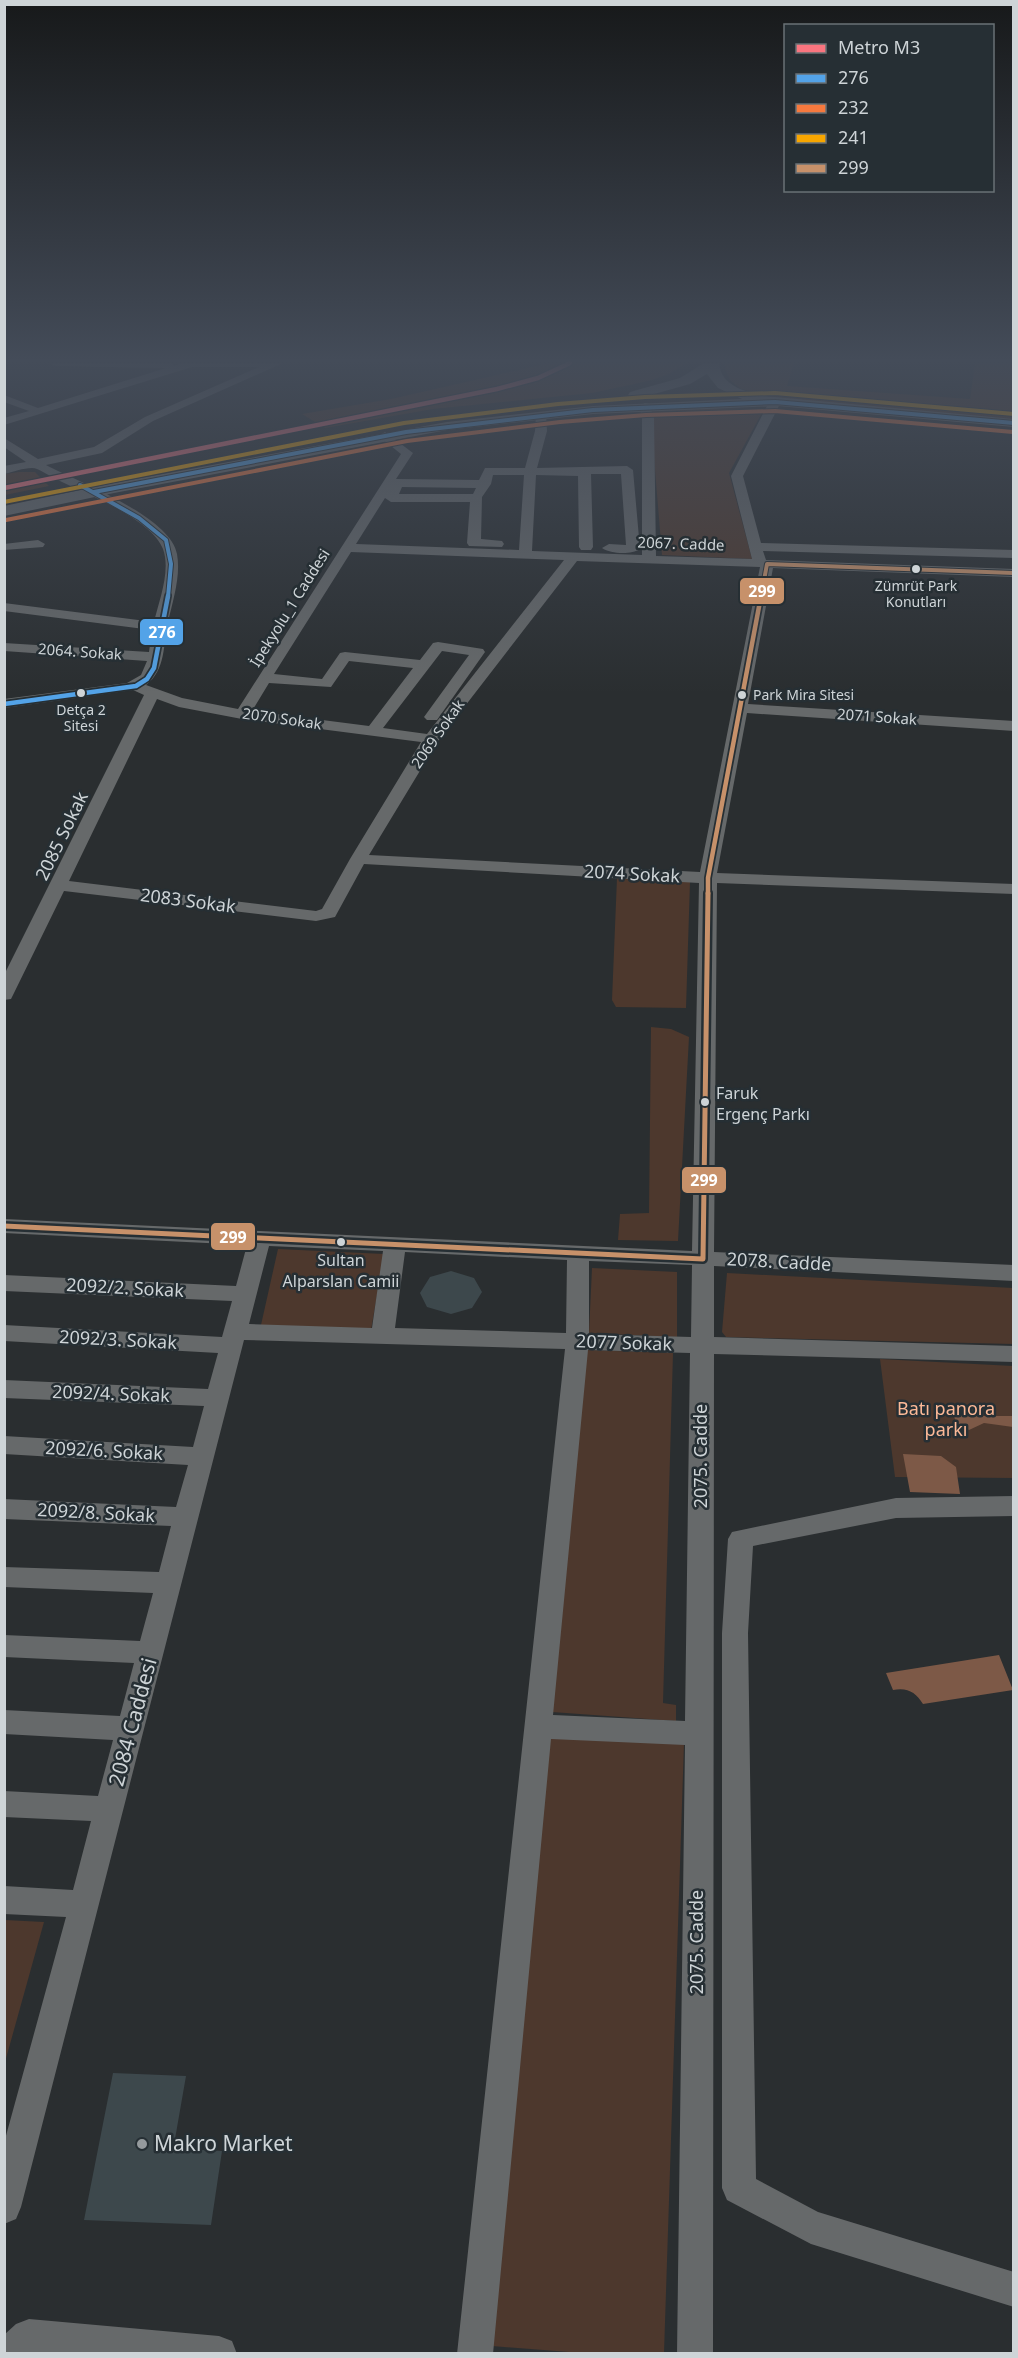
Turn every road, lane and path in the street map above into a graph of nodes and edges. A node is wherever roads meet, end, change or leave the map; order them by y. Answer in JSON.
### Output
{"nodes":[{"id":1,"x":55,"y":473,"type":"edge"},
{"id":2,"x":159,"y":473,"type":"edge"},
{"id":3,"x":173,"y":473,"type":"edge"},
{"id":4,"x":394,"y":473,"type":"edge"},
{"id":5,"x":488,"y":473,"type":"edge"},
{"id":6,"x":530,"y":473,"type":"edge"},
{"id":7,"x":584,"y":473,"type":"edge"},
{"id":8,"x":627,"y":473,"type":"edge"},
{"id":9,"x":648,"y":473,"type":"edge"},
{"id":10,"x":739,"y":473,"type":"edge"},
{"id":11,"x":484,"y":484,"type":"junction"},
{"id":12,"x":87,"y":488,"type":"junction"},
{"id":13,"x":477,"y":498,"type":"junction"},
{"id":14,"x":4,"y":501,"type":"edge"},
{"id":15,"x":4,"y":511,"type":"edge"},
{"id":16,"x":38,"y":544,"type":"dead end"},
{"id":17,"x":5,"y":547,"type":"edge"},
{"id":18,"x":756,"y":547,"type":"junction"},
{"id":19,"x":347,"y":548,"type":"junction"},
{"id":20,"x":525,"y":550,"type":"junction"},
{"id":21,"x":579,"y":552,"type":"junction"},
{"id":22,"x":1013,"y":555,"type":"edge"},
{"id":23,"x":649,"y":559,"type":"junction"},
{"id":24,"x":764,"y":564,"type":"junction"},
{"id":25,"x":1014,"y":573,"type":"edge"},
{"id":26,"x":4,"y":607,"type":"edge"},
{"id":27,"x":159,"y":627,"type":"junction"},
{"id":28,"x":4,"y":647,"type":"edge"},
{"id":29,"x":156,"y":657,"type":"junction"},
{"id":30,"x":423,"y":665,"type":"junction"},
{"id":31,"x":265,"y":678,"type":"junction"},
{"id":32,"x":136,"y":686,"type":"junction"},
{"id":33,"x":152,"y":694,"type":"junction"},
{"id":34,"x":5,"y":704,"type":"edge"},
{"id":35,"x":740,"y":708,"type":"junction"},
{"id":36,"x":242,"y":714,"type":"junction"},
{"id":37,"x":1014,"y":726,"type":"edge"},
{"id":38,"x":375,"y":728,"type":"junction"},
{"id":39,"x":431,"y":740,"type":"junction"},
{"id":40,"x":358,"y":859,"type":"junction"},
{"id":41,"x":708,"y":878,"type":"junction"},
{"id":42,"x":59,"y":885,"type":"junction"},
{"id":43,"x":1014,"y":889,"type":"edge"},
{"id":44,"x":316,"y":916,"type":"joint"},
{"id":45,"x":4,"y":995,"type":"edge"},
{"id":46,"x":4,"y":1226,"type":"edge"},
{"id":47,"x":260,"y":1238,"type":"junction"},
{"id":48,"x":395,"y":1244,"type":"junction"},
{"id":49,"x":578,"y":1253,"type":"junction"},
{"id":50,"x":703,"y":1259,"type":"junction"},
{"id":51,"x":1014,"y":1273,"type":"edge"},
{"id":52,"x":4,"y":1283,"type":"edge"},
{"id":53,"x":246,"y":1294,"type":"junction"},
{"id":54,"x":4,"y":1333,"type":"edge"},
{"id":55,"x":382,"y":1336,"type":"junction"},
{"id":56,"x":233,"y":1339,"type":"junction"},
{"id":57,"x":577,"y":1342,"type":"junction"},
{"id":58,"x":702,"y":1345,"type":"junction"},
{"id":59,"x":1014,"y":1354,"type":"edge"},
{"id":60,"x":4,"y":1389,"type":"edge"},
{"id":61,"x":218,"y":1398,"type":"junction"},
{"id":62,"x":4,"y":1445,"type":"edge"},
{"id":63,"x":202,"y":1457,"type":"junction"},
{"id":64,"x":1014,"y":1506,"type":"edge"},
{"id":65,"x":4,"y":1509,"type":"edge"},
{"id":66,"x":187,"y":1517,"type":"junction"},
{"id":67,"x":4,"y":1577,"type":"edge"},
{"id":68,"x":169,"y":1583,"type":"junction"},
{"id":69,"x":4,"y":1646,"type":"edge"},
{"id":70,"x":151,"y":1653,"type":"junction"},
{"id":71,"x":4,"y":1722,"type":"edge"},
{"id":72,"x":538,"y":1726,"type":"junction"},
{"id":73,"x":131,"y":1729,"type":"junction"},
{"id":74,"x":699,"y":1734,"type":"junction"},
{"id":75,"x":4,"y":1804,"type":"edge"},
{"id":76,"x":110,"y":1809,"type":"junction"},
{"id":77,"x":4,"y":1900,"type":"edge"},
{"id":78,"x":85,"y":1904,"type":"junction"},
{"id":79,"x":4,"y":2207,"type":"edge"},
{"id":80,"x":1014,"y":2290,"type":"edge"},
{"id":81,"x":9,"y":2354,"type":"edge"},
{"id":82,"x":219,"y":2354,"type":"edge"},
{"id":83,"x":475,"y":2354,"type":"edge"},
{"id":84,"x":694,"y":2354,"type":"edge"}],
"edges":[{"from":1,"to":12,"type":"street"},
{"from":2,"to":12,"type":"main road"},
{"from":3,"to":12,"type":"main road"},
{"from":4,"to":19,"type":"street","name":"İpekyolu_1 Caddesi"},
{"from":5,"to":11,"type":"street"},
{"from":6,"to":20,"type":"street"},
{"from":7,"to":21,"type":"street"},
{"from":8,"to":21,"type":"street"},
{"from":9,"to":23,"type":"street"},
{"from":10,"to":18,"type":"street","name":"2075. Cadde"},
{"from":11,"to":13,"type":"street"},
{"from":11,"to":13,"type":"street"},
{"from":12,"to":14,"type":"main road"},
{"from":12,"to":15,"type":"main road"},
{"from":12,"to":27,"type":"street"},
{"from":13,"to":20,"type":"street"},
{"from":16,"to":17,"type":"street"},
{"from":18,"to":22,"type":"street"},
{"from":18,"to":24,"type":"street","name":"2075. Cadde"},
{"from":19,"to":20,"type":"street","name":"2067. Cadde"},
{"from":19,"to":31,"type":"street","name":"İpekyolu_1 Caddesi"},
{"from":20,"to":21,"type":"street","name":"2067. Cadde"},
{"from":21,"to":23,"type":"street","name":"2067. Cadde"},
{"from":21,"to":39,"type":"street","name":"2069 Sokak"},
{"from":23,"to":24,"type":"street","name":"2067. Cadde"},
{"from":24,"to":25,"type":"street","name":"2067. Cadde"},
{"from":24,"to":35,"type":"street","name":"2075. Cadde"},
{"from":26,"to":27,"type":"street"},
{"from":27,"to":29,"type":"street"},
{"from":28,"to":29,"type":"street","name":"2064. Sokak"},
{"from":29,"to":32,"type":"street"},
{"from":30,"to":31,"type":"street"},
{"from":30,"to":38,"type":"street"},
{"from":30,"to":38,"type":"street"},
{"from":31,"to":36,"type":"street","name":"İpekyolu_1 Caddesi"},
{"from":32,"to":33,"type":"street","name":"2070 Sokak"},
{"from":32,"to":34,"type":"street"},
{"from":33,"to":36,"type":"street","name":"2070 Sokak"},
{"from":33,"to":42,"type":"street","name":"2085 Sokak"},
{"from":35,"to":37,"type":"street","name":"2071 Sokak"},
{"from":35,"to":41,"type":"street","name":"2075. Cadde"},
{"from":36,"to":38,"type":"street","name":"2070 Sokak"},
{"from":38,"to":39,"type":"street","name":"2070 Sokak"},
{"from":39,"to":40,"type":"street","name":"2069 Sokak"},
{"from":40,"to":41,"type":"street","name":"2074 Sokak"},
{"from":40,"to":44,"type":"street","name":"2069 Sokak"},
{"from":41,"to":43,"type":"street","name":"2074 Sokak"},
{"from":41,"to":50,"type":"street","name":"2075. Cadde"},
{"from":42,"to":44,"type":"street","name":"2083 Sokak"},
{"from":42,"to":45,"type":"street","name":"2085 Sokak"},
{"from":46,"to":47,"type":"street","name":"2078. Cadde"},
{"from":47,"to":48,"type":"street","name":"2078. Cadde"},
{"from":47,"to":53,"type":"street","name":"2084 Caddesi"},
{"from":48,"to":49,"type":"street","name":"2078. Cadde"},
{"from":48,"to":55,"type":"street"},
{"from":49,"to":50,"type":"street","name":"2078. Cadde"},
{"from":49,"to":57,"type":"street"},
{"from":50,"to":51,"type":"street","name":"2078. Cadde"},
{"from":50,"to":58,"type":"street","name":"2075. Cadde"},
{"from":52,"to":53,"type":"street","name":"2092/2. Sokak"},
{"from":53,"to":56,"type":"street","name":"2084 Caddesi"},
{"from":54,"to":56,"type":"street","name":"2092/3. Sokak"},
{"from":55,"to":56,"type":"street","name":"2077 Sokak"},
{"from":55,"to":57,"type":"street","name":"2077 Sokak"},
{"from":56,"to":61,"type":"street","name":"2084 Caddesi"},
{"from":57,"to":58,"type":"street","name":"2077 Sokak"},
{"from":57,"to":72,"type":"street"},
{"from":58,"to":59,"type":"street","name":"2077 Sokak"},
{"from":58,"to":74,"type":"street","name":"2075. Cadde"},
{"from":60,"to":61,"type":"street","name":"2092/4. Sokak"},
{"from":61,"to":63,"type":"street","name":"2084 Caddesi"},
{"from":62,"to":63,"type":"street","name":"2092/6. Sokak"},
{"from":63,"to":66,"type":"street","name":"2084 Caddesi"},
{"from":64,"to":80,"type":"street"},
{"from":65,"to":66,"type":"street","name":"2092/8. Sokak"},
{"from":66,"to":68,"type":"street","name":"2084 Caddesi"},
{"from":67,"to":68,"type":"street"},
{"from":68,"to":70,"type":"street","name":"2084 Caddesi"},
{"from":69,"to":70,"type":"street"},
{"from":70,"to":73,"type":"street","name":"2084 Caddesi"},
{"from":71,"to":73,"type":"street"},
{"from":72,"to":74,"type":"street"},
{"from":72,"to":83,"type":"street"},
{"from":73,"to":76,"type":"street","name":"2084 Caddesi"},
{"from":74,"to":84,"type":"street","name":"2075. Cadde"},
{"from":75,"to":76,"type":"street"},
{"from":76,"to":78,"type":"street","name":"2084 Caddesi"},
{"from":77,"to":78,"type":"street"},
{"from":78,"to":79,"type":"street","name":"2084 Caddesi"},
{"from":81,"to":82,"type":"street"}]}
